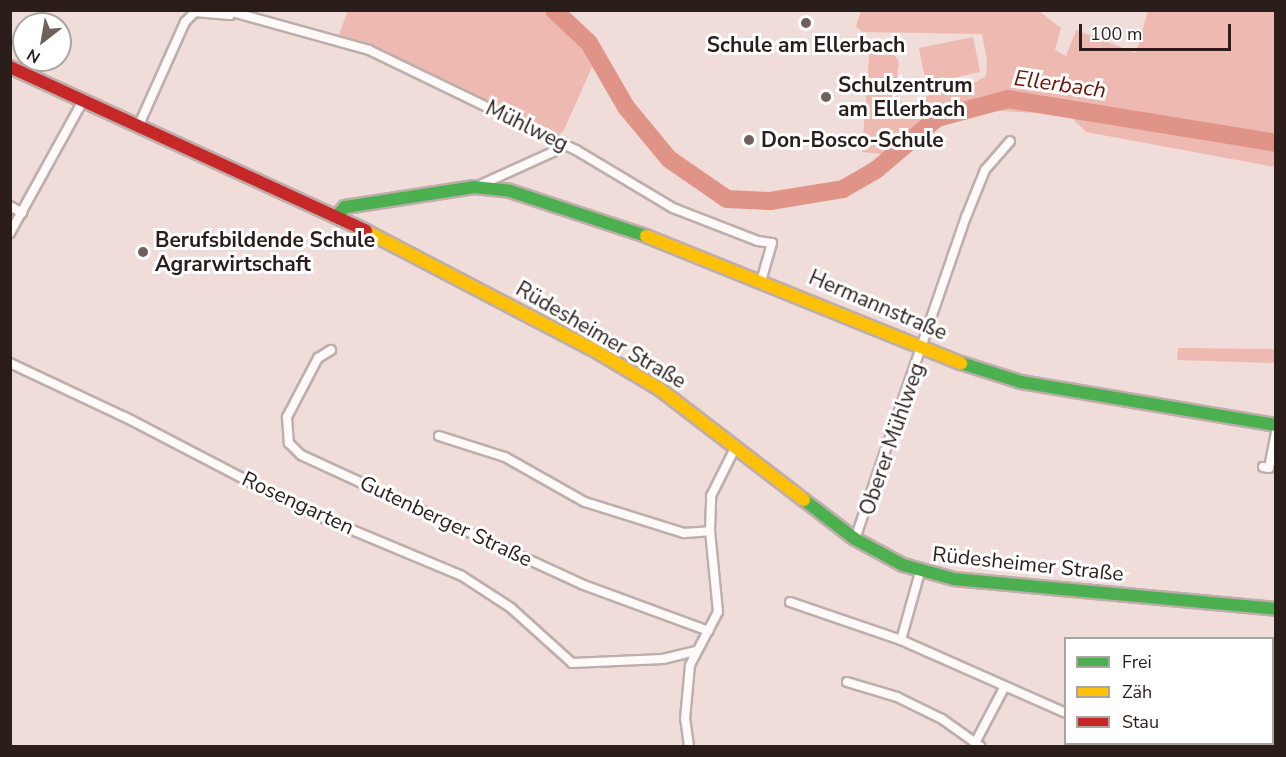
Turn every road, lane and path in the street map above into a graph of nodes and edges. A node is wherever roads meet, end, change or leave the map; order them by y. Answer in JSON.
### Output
{"nodes":[{"id":1,"x":225,"y":10,"type":"edge"},
{"id":2,"x":237,"y":15,"type":"junction"},
{"id":3,"x":10,"y":67,"type":"edge"},
{"id":4,"x":83,"y":101,"type":"junction"},
{"id":5,"x":138,"y":127,"type":"junction"},
{"id":6,"x":1010,"y":141,"type":"dead end"},
{"id":7,"x":564,"y":143,"type":"junction"},
{"id":8,"x":474,"y":187,"type":"junction"},
{"id":9,"x":10,"y":206,"type":"edge"},
{"id":10,"x":22,"y":213,"type":"junction"},
{"id":11,"x":337,"y":216,"type":"junction"},
{"id":12,"x":10,"y":233,"type":"edge"},
{"id":13,"x":762,"y":279,"type":"junction"},
{"id":14,"x":924,"y":346,"type":"junction"},
{"id":15,"x":331,"y":350,"type":"dead end"},
{"id":16,"x":10,"y":363,"type":"edge"},
{"id":17,"x":1275,"y":425,"type":"edge"},
{"id":18,"x":1275,"y":432,"type":"edge"},
{"id":19,"x":439,"y":436,"type":"dead end"},
{"id":20,"x":736,"y":446,"type":"junction"},
{"id":21,"x":1263,"y":466,"type":"dead end"},
{"id":22,"x":710,"y":531,"type":"junction"},
{"id":23,"x":855,"y":539,"type":"junction"},
{"id":24,"x":920,"y":572,"type":"junction"},
{"id":25,"x":790,"y":602,"type":"dead end"},
{"id":26,"x":1275,"y":609,"type":"edge"},
{"id":27,"x":709,"y":631,"type":"junction"},
{"id":28,"x":901,"y":640,"type":"junction"},
{"id":29,"x":694,"y":651,"type":"junction"},
{"id":30,"x":847,"y":682,"type":"dead end"},
{"id":31,"x":1004,"y":688,"type":"junction"},
{"id":32,"x":1064,"y":713,"type":"edge"},
{"id":33,"x":977,"y":745,"type":"edge"},
{"id":34,"x":689,"y":747,"type":"edge"}],
"edges":[{"from":1,"to":2,"type":"street","name":"Mühlweg"},
{"from":2,"to":5,"type":"street","name":"Mühlweg"},
{"from":2,"to":7,"type":"street","name":"Mühlweg"},
{"from":3,"to":4,"type":"street","name":"Rüdesheimer Straße"},
{"from":4,"to":5,"type":"street","name":"Rüdesheimer Straße"},
{"from":4,"to":10,"type":"street"},
{"from":5,"to":11,"type":"street","name":"Rüdesheimer Straße"},
{"from":6,"to":14,"type":"street","name":"Oberer Mühlweg"},
{"from":7,"to":8,"type":"street","name":"Hermannstraße"},
{"from":7,"to":13,"type":"street","name":"Mühlweg"},
{"from":8,"to":11,"type":"street","name":"Hermannstraße"},
{"from":8,"to":13,"type":"street","name":"Hermannstraße"},
{"from":9,"to":10,"type":"street"},
{"from":10,"to":12,"type":"street"},
{"from":11,"to":20,"type":"street","name":"Rüdesheimer Straße"},
{"from":13,"to":14,"type":"street","name":"Hermannstraße"},
{"from":14,"to":17,"type":"street","name":"Hermannstraße"},
{"from":14,"to":23,"type":"street","name":"Oberer Mühlweg"},
{"from":15,"to":27,"type":"street","name":"Gutenberger Straße"},
{"from":16,"to":29,"type":"street","name":"Rosengarten"},
{"from":18,"to":21,"type":"street"},
{"from":19,"to":22,"type":"street"},
{"from":20,"to":22,"type":"street"},
{"from":20,"to":23,"type":"street","name":"Rüdesheimer Straße"},
{"from":22,"to":27,"type":"street"},
{"from":23,"to":24,"type":"street","name":"Rüdesheimer Straße"},
{"from":24,"to":26,"type":"street","name":"Rüdesheimer Straße"},
{"from":24,"to":28,"type":"street"},
{"from":25,"to":28,"type":"street"},
{"from":27,"to":29,"type":"street"},
{"from":28,"to":31,"type":"street"},
{"from":29,"to":34,"type":"street"},
{"from":30,"to":33,"type":"street"},
{"from":31,"to":32,"type":"street"},
{"from":31,"to":33,"type":"street"}]}
